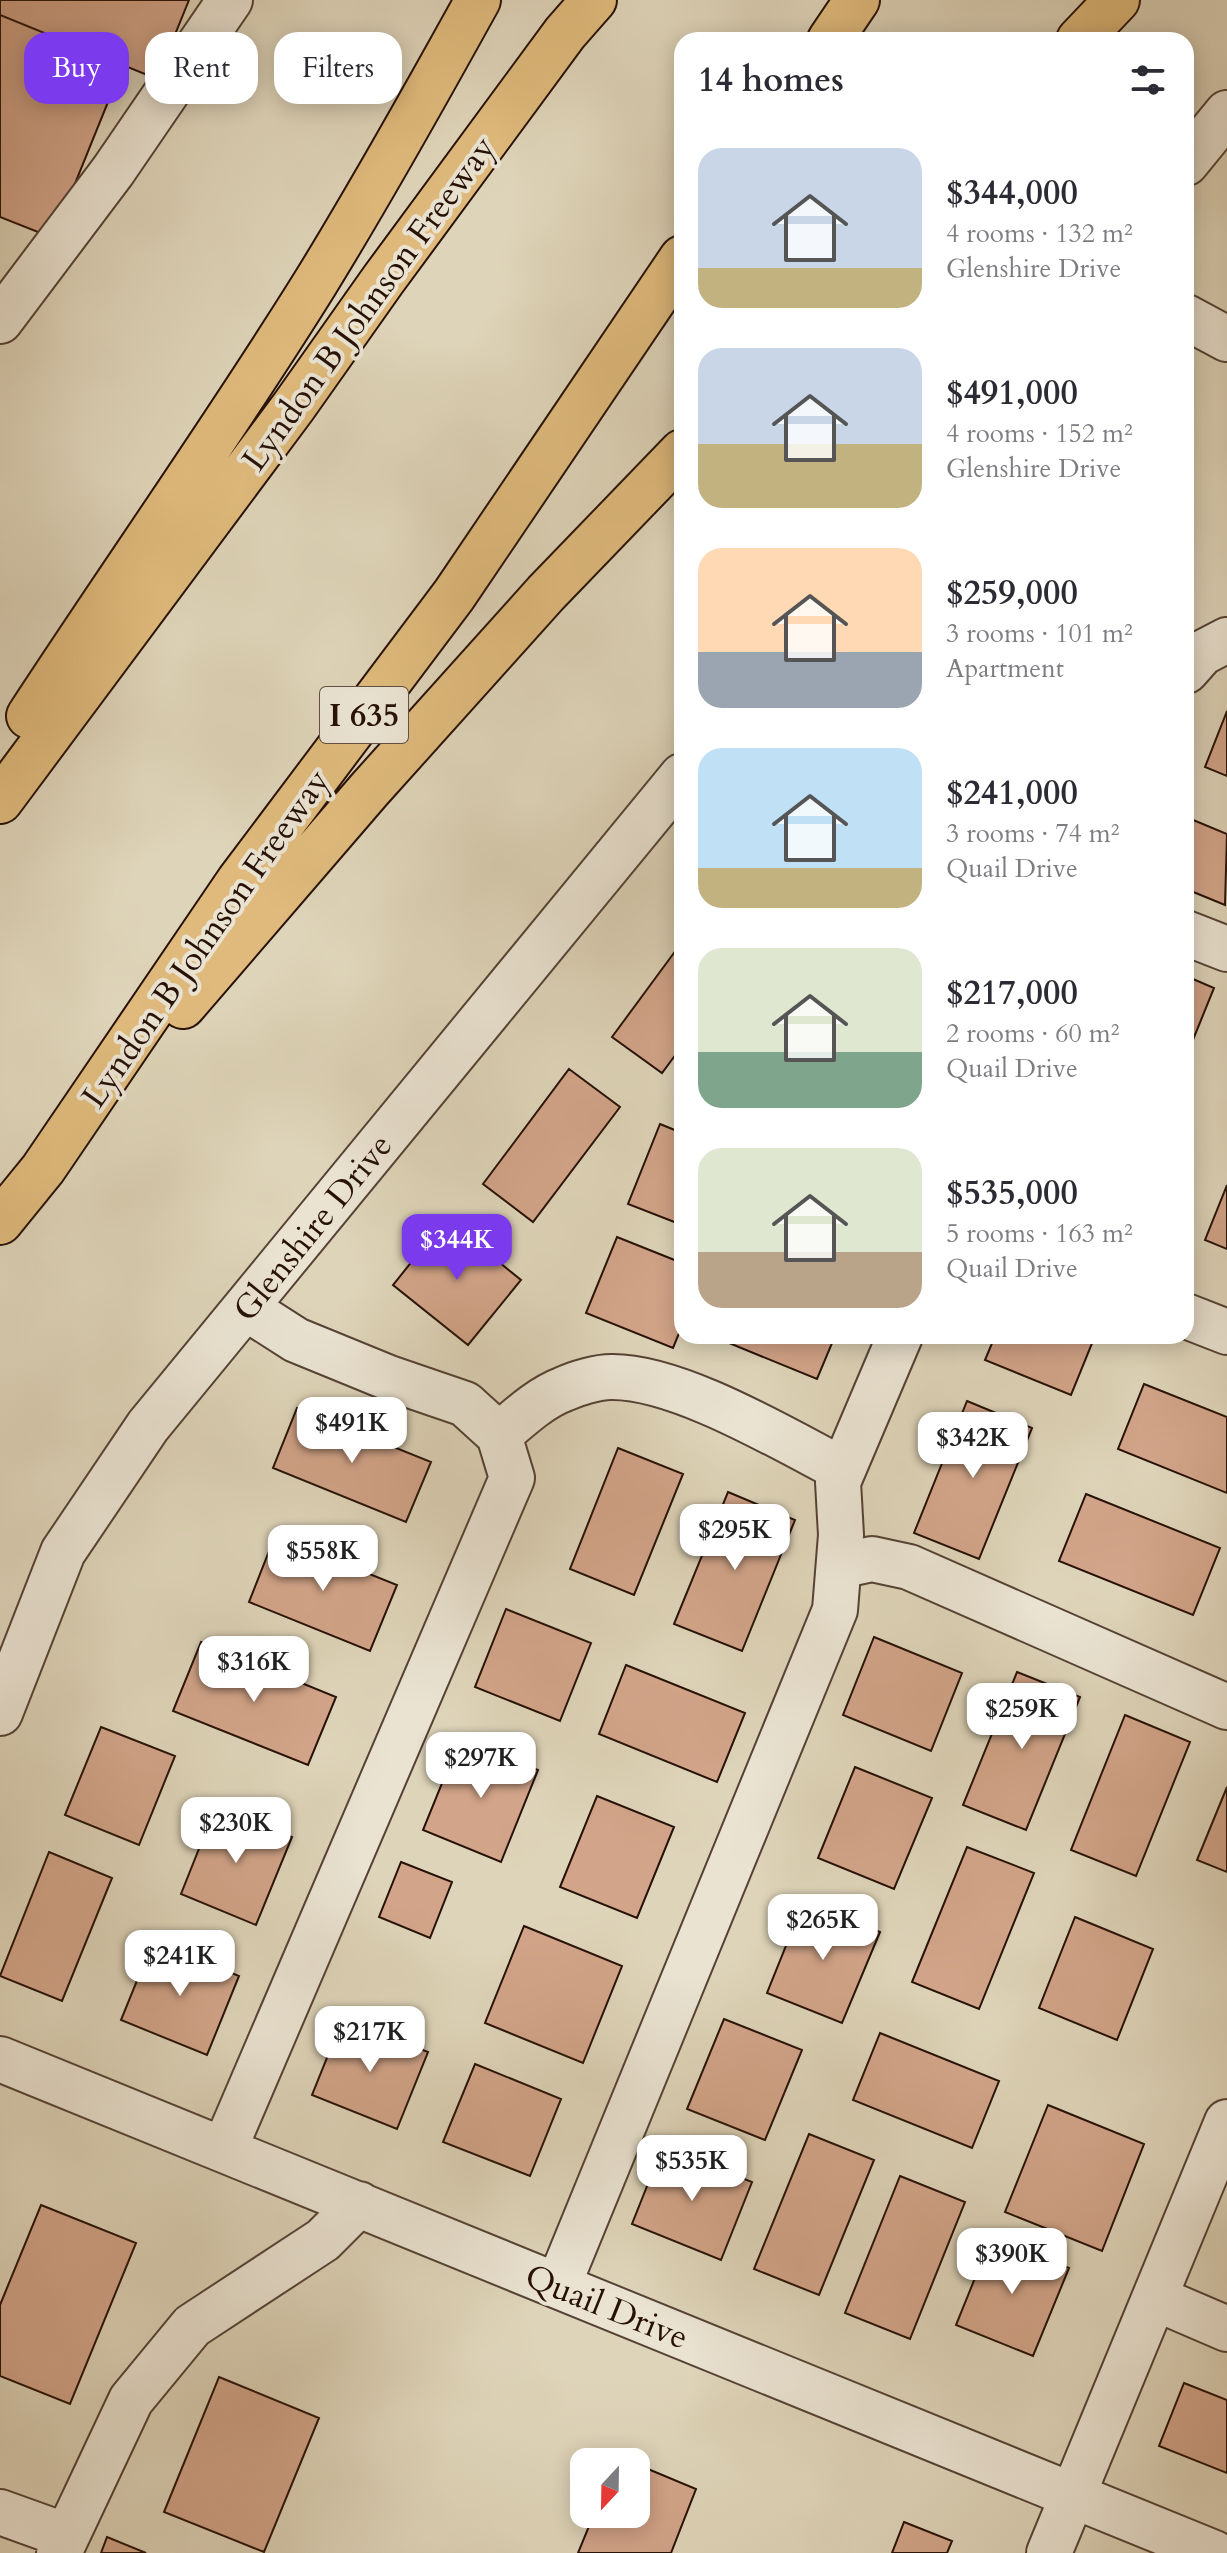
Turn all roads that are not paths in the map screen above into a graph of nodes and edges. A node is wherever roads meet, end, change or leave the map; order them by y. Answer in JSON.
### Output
{"nodes":[{"id":1,"x":230,"y":0,"type":"edge"},
{"id":2,"x":478,"y":0,"type":"edge"},
{"id":3,"x":594,"y":0,"type":"edge"},
{"id":4,"x":857,"y":0,"type":"edge"},
{"id":5,"x":1117,"y":0,"type":"edge"},
{"id":6,"x":835,"y":32,"type":"edge"},
{"id":7,"x":1087,"y":32,"type":"edge"},
{"id":8,"x":1227,"y":113,"type":"edge"},
{"id":9,"x":1194,"y":153,"type":"edge"},
{"id":10,"x":674,"y":270,"type":"edge"},
{"id":11,"x":0,"y":321,"type":"edge"},
{"id":12,"x":1194,"y":321,"type":"edge"},
{"id":13,"x":1227,"y":339,"type":"edge"},
{"id":14,"x":674,"y":460,"type":"edge"},
{"id":15,"x":1227,"y":640,"type":"edge"},
{"id":16,"x":1194,"y":662,"type":"edge"},
{"id":17,"x":0,"y":759,"type":"edge"},
{"id":18,"x":674,"y":786,"type":"edge"},
{"id":19,"x":0,"y":801,"type":"edge"},
{"id":20,"x":1194,"y":936,"type":"edge"},
{"id":21,"x":1227,"y":949,"type":"edge"},
{"id":22,"x":43,"y":1169,"type":"junction"},
{"id":23,"x":0,"y":1222,"type":"edge"},
{"id":24,"x":246,"y":1308,"type":"junction"},
{"id":25,"x":1194,"y":1319,"type":"edge"},
{"id":26,"x":1227,"y":1332,"type":"edge"},
{"id":27,"x":897,"y":1344,"type":"edge"},
{"id":28,"x":499,"y":1435,"type":"junction"},
{"id":29,"x":843,"y":1470,"type":"junction"},
{"id":30,"x":839,"y":1566,"type":"junction"},
{"id":31,"x":1227,"y":1707,"type":"edge"},
{"id":32,"x":0,"y":1713,"type":"edge"},
{"id":33,"x":0,"y":2059,"type":"edge"},
{"id":34,"x":1227,"y":2122,"type":"edge"},
{"id":35,"x":224,"y":2150,"type":"junction"},
{"id":36,"x":359,"y":2204,"type":"junction"},
{"id":37,"x":558,"y":2286,"type":"junction"},
{"id":38,"x":1155,"y":2298,"type":"junction"},
{"id":39,"x":1227,"y":2329,"type":"edge"},
{"id":40,"x":1073,"y":2496,"type":"junction"},
{"id":41,"x":0,"y":2512,"type":"edge"},
{"id":42,"x":63,"y":2544,"type":"edge"},
{"id":43,"x":1049,"y":2553,"type":"edge"},
{"id":44,"x":1214,"y":2553,"type":"edge"}],
"edges":[{"from":1,"to":11,"type":"street"},
{"from":2,"to":17,"type":"highway"},
{"from":3,"to":19,"type":"highway","name":"Lyndon B Johnson Freeway"},
{"from":4,"to":6,"type":"highway"},
{"from":5,"to":7,"type":"highway"},
{"from":8,"to":9,"type":"street"},
{"from":10,"to":22,"type":"highway","name":"Lyndon B Johnson Freeway","number":"I 635"},
{"from":12,"to":13,"type":"street"},
{"from":14,"to":22,"type":"highway"},
{"from":15,"to":16,"type":"street"},
{"from":18,"to":24,"type":"street","name":"Glenshire Drive"},
{"from":20,"to":21,"type":"street"},
{"from":22,"to":23,"type":"highway","name":"Lyndon B Johnson Freeway","number":"I 635"},
{"from":24,"to":28,"type":"street"},
{"from":24,"to":32,"type":"street","name":"Glenshire Drive"},
{"from":25,"to":26,"type":"street"},
{"from":27,"to":29,"type":"street"},
{"from":28,"to":29,"type":"street"},
{"from":28,"to":35,"type":"street"},
{"from":29,"to":30,"type":"street"},
{"from":30,"to":31,"type":"street"},
{"from":30,"to":37,"type":"street"},
{"from":33,"to":35,"type":"street","name":"Quail Drive"},
{"from":34,"to":38,"type":"street"},
{"from":35,"to":36,"type":"street","name":"Quail Drive"},
{"from":36,"to":37,"type":"street","name":"Quail Drive"},
{"from":36,"to":42,"type":"street"},
{"from":37,"to":40,"type":"street","name":"Quail Drive"},
{"from":38,"to":39,"type":"street"},
{"from":38,"to":40,"type":"street"},
{"from":40,"to":43,"type":"street"},
{"from":40,"to":44,"type":"street","name":"Quail Drive"},
{"from":41,"to":42,"type":"street"}]}
